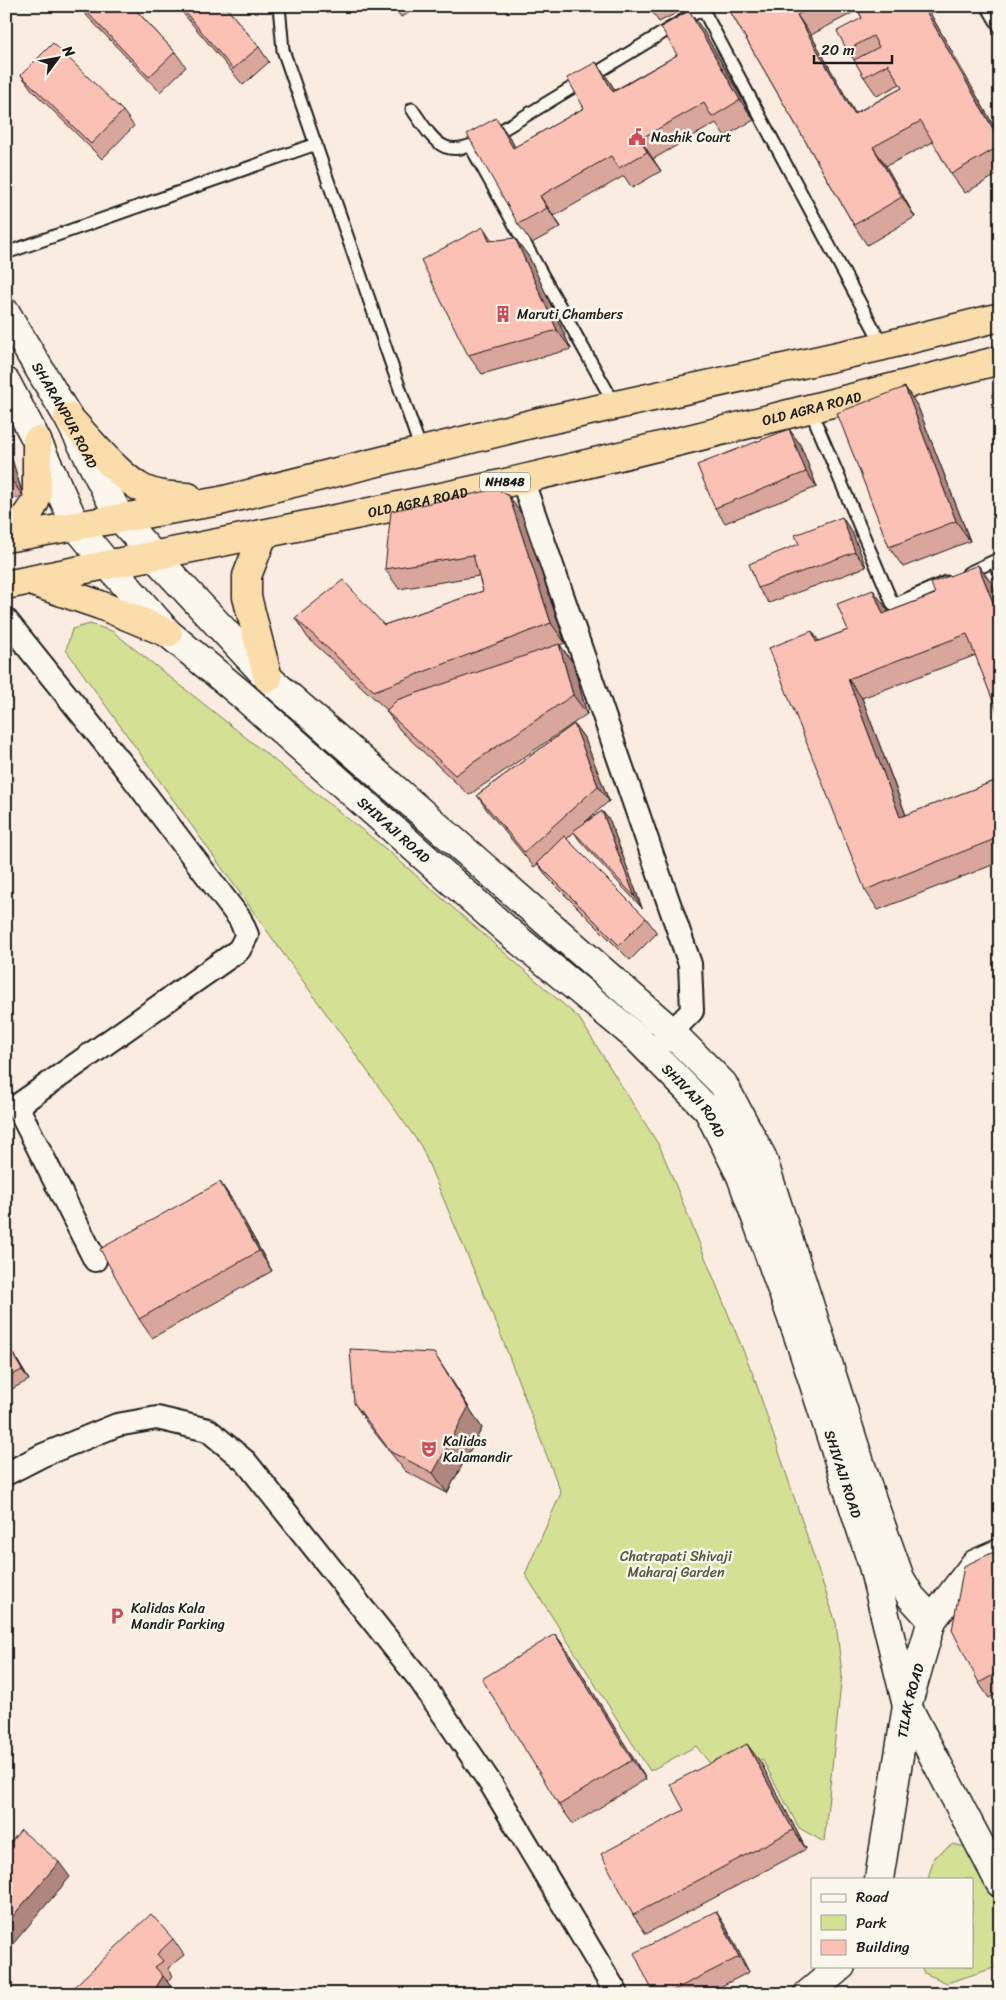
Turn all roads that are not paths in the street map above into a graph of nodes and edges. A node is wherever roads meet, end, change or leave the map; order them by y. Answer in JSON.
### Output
{"nodes":[{"id":1,"x":279,"y":6,"type":"edge"},
{"id":2,"x":987,"y":6,"type":"edge"},
{"id":3,"x":702,"y":8,"type":"edge"},
{"id":4,"x":1000,"y":28,"type":"edge"},
{"id":5,"x":412,"y":109,"type":"dead end"},
{"id":6,"x":316,"y":144,"type":"junction"},
{"id":7,"x":471,"y":147,"type":"junction"},
{"id":8,"x":6,"y":253,"type":"edge"},
{"id":9,"x":6,"y":313,"type":"edge"},
{"id":10,"x":1000,"y":317,"type":"edge"},
{"id":11,"x":883,"y":346,"type":"junction"},
{"id":12,"x":1000,"y":360,"type":"edge"},
{"id":13,"x":6,"y":382,"type":"edge"},
{"id":14,"x":615,"y":405,"type":"junction"},
{"id":15,"x":810,"y":410,"type":"junction"},
{"id":16,"x":68,"y":417,"type":"junction"},
{"id":17,"x":37,"y":441,"type":"junction"},
{"id":18,"x":422,"y":450,"type":"junction"},
{"id":19,"x":522,"y":479,"type":"junction"},
{"id":20,"x":220,"y":501,"type":"junction"},
{"id":21,"x":120,"y":518,"type":"junction"},
{"id":22,"x":76,"y":526,"type":"junction"},
{"id":23,"x":263,"y":535,"type":"junction"},
{"id":24,"x":6,"y":536,"type":"edge"},
{"id":25,"x":154,"y":556,"type":"junction"},
{"id":26,"x":108,"y":566,"type":"junction"},
{"id":27,"x":1000,"y":576,"type":"edge"},
{"id":28,"x":18,"y":583,"type":"edge"},
{"id":29,"x":6,"y":620,"type":"edge"},
{"id":30,"x":168,"y":634,"type":"junction"},
{"id":31,"x":268,"y":678,"type":"junction"},
{"id":32,"x":671,"y":1033,"type":"junction"},
{"id":33,"x":651,"y":1053,"type":"junction"},
{"id":34,"x":11,"y":1109,"type":"edge"},
{"id":35,"x":94,"y":1260,"type":"dead end"},
{"id":36,"x":6,"y":1474,"type":"edge"},
{"id":37,"x":1000,"y":1553,"type":"edge"},
{"id":38,"x":932,"y":1620,"type":"junction"},
{"id":39,"x":907,"y":1706,"type":"junction"},
{"id":40,"x":880,"y":1878,"type":"edge"},
{"id":41,"x":1000,"y":1883,"type":"edge"},
{"id":42,"x":839,"y":1968,"type":"edge"},
{"id":43,"x":617,"y":1994,"type":"edge"},
{"id":44,"x":808,"y":1994,"type":"edge"}],
"edges":[{"from":1,"to":6,"type":"lane"},
{"from":2,"to":4,"type":"lane"},
{"from":3,"to":7,"type":"lane"},
{"from":3,"to":11,"type":"lane"},
{"from":5,"to":7,"type":"lane"},
{"from":6,"to":8,"type":"lane"},
{"from":6,"to":18,"type":"lane"},
{"from":7,"to":14,"type":"lane"},
{"from":9,"to":16,"type":"main road","name":"SHARANPUR ROAD"},
{"from":10,"to":11,"type":"highway"},
{"from":11,"to":14,"type":"highway"},
{"from":12,"to":15,"type":"highway","name":"OLD AGRA ROAD","number":"NH848"},
{"from":13,"to":17,"type":"main road"},
{"from":14,"to":18,"type":"highway"},
{"from":15,"to":19,"type":"highway","name":"OLD AGRA ROAD","number":"NH848"},
{"from":15,"to":27,"type":"lane"},
{"from":16,"to":20,"type":"highway"},
{"from":16,"to":21,"type":"main road","name":"SHARANPUR ROAD"},
{"from":17,"to":22,"type":"main road"},
{"from":17,"to":24,"type":"highway"},
{"from":18,"to":20,"type":"highway"},
{"from":19,"to":23,"type":"highway","name":"OLD AGRA ROAD","number":"NH848"},
{"from":19,"to":32,"type":"street"},
{"from":20,"to":21,"type":"highway"},
{"from":21,"to":22,"type":"highway"},
{"from":21,"to":25,"type":"main road","name":"SHIVAJI ROAD"},
{"from":22,"to":24,"type":"highway"},
{"from":22,"to":26,"type":"main road","name":"SHIVAJI ROAD"},
{"from":23,"to":25,"type":"highway","name":"OLD AGRA ROAD","number":"NH848"},
{"from":23,"to":31,"type":"highway"},
{"from":25,"to":26,"type":"highway","name":"OLD AGRA ROAD","number":"NH848"},
{"from":25,"to":31,"type":"main road","name":"SHIVAJI ROAD"},
{"from":26,"to":28,"type":"highway","name":"OLD AGRA ROAD","number":"NH848"},
{"from":26,"to":30,"type":"main road","name":"SHIVAJI ROAD"},
{"from":28,"to":30,"type":"highway"},
{"from":29,"to":34,"type":"street"},
{"from":30,"to":33,"type":"main road","name":"SHIVAJI ROAD"},
{"from":31,"to":32,"type":"main road","name":"SHIVAJI ROAD"},
{"from":32,"to":33,"type":"street"},
{"from":32,"to":38,"type":"main road","name":"SHIVAJI ROAD"},
{"from":33,"to":39,"type":"main road","name":"SHIVAJI ROAD"},
{"from":34,"to":35,"type":"street"},
{"from":36,"to":43,"type":"street"},
{"from":37,"to":38,"type":"main road","name":"TILAK ROAD"},
{"from":38,"to":39,"type":"main road","name":"TILAK ROAD"},
{"from":39,"to":40,"type":"main road","name":"TILAK ROAD"},
{"from":39,"to":41,"type":"main road","name":"SHIVAJI ROAD"},
{"from":42,"to":44,"type":"main road"}]}
